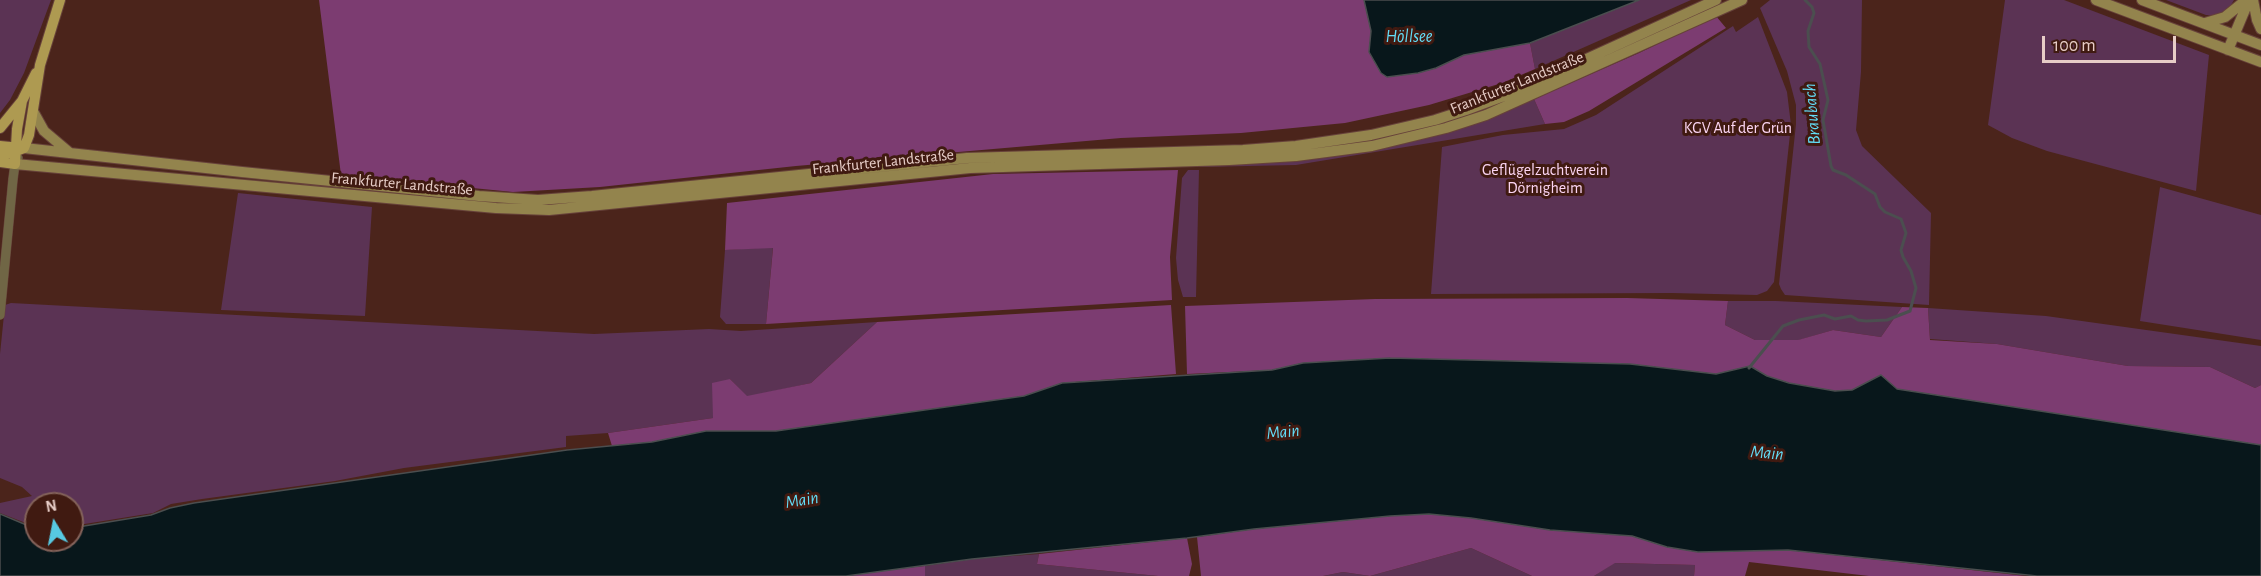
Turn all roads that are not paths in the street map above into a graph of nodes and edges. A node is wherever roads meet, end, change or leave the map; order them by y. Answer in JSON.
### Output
{"nodes":[{"id":1,"x":60,"y":0,"type":"edge"},
{"id":2,"x":1716,"y":0,"type":"edge"},
{"id":3,"x":1742,"y":0,"type":"edge"},
{"id":4,"x":2096,"y":0,"type":"edge"},
{"id":5,"x":2142,"y":0,"type":"edge"},
{"id":6,"x":2249,"y":0,"type":"edge"},
{"id":7,"x":2204,"y":23,"type":"junction"},
{"id":8,"x":2261,"y":30,"type":"edge"},
{"id":9,"x":2235,"y":34,"type":"junction"},
{"id":10,"x":2261,"y":45,"type":"edge"},
{"id":11,"x":2228,"y":50,"type":"junction"},
{"id":12,"x":2261,"y":62,"type":"edge"},
{"id":13,"x":40,"y":65,"type":"junction"},
{"id":14,"x":22,"y":101,"type":"junction"},
{"id":15,"x":34,"y":113,"type":"junction"},
{"id":16,"x":0,"y":128,"type":"edge"},
{"id":17,"x":0,"y":146,"type":"edge"},
{"id":18,"x":0,"y":153,"type":"edge"},
{"id":19,"x":70,"y":153,"type":"junction"},
{"id":20,"x":16,"y":156,"type":"junction"},
{"id":21,"x":0,"y":162,"type":"edge"},
{"id":22,"x":0,"y":315,"type":"edge"}],
"edges":[{"from":1,"to":13,"type":"main road"},
{"from":2,"to":19,"type":"main road","name":"Frankfurter Landstraße"},
{"from":3,"to":20,"type":"main road","name":"Frankfurter Landstraße"},
{"from":4,"to":11,"type":"main road"},
{"from":5,"to":7,"type":"main road"},
{"from":6,"to":7,"type":"main road"},
{"from":6,"to":8,"type":"main road"},
{"from":6,"to":9,"type":"main road"},
{"from":7,"to":9,"type":"main road"},
{"from":9,"to":10,"type":"main road"},
{"from":9,"to":11,"type":"main road"},
{"from":11,"to":12,"type":"main road"},
{"from":13,"to":14,"type":"main road"},
{"from":13,"to":15,"type":"main road"},
{"from":14,"to":16,"type":"main road"},
{"from":14,"to":20,"type":"main road"},
{"from":15,"to":19,"type":"main road"},
{"from":15,"to":20,"type":"main road"},
{"from":17,"to":20,"type":"main road","name":"Frankfurter Landstraße"},
{"from":18,"to":20,"type":"main road"},
{"from":19,"to":20,"type":"main road","name":"Frankfurter Landstraße"},
{"from":20,"to":21,"type":"main road","name":"Frankfurter Landstraße"},
{"from":20,"to":22,"type":"street"}]}
